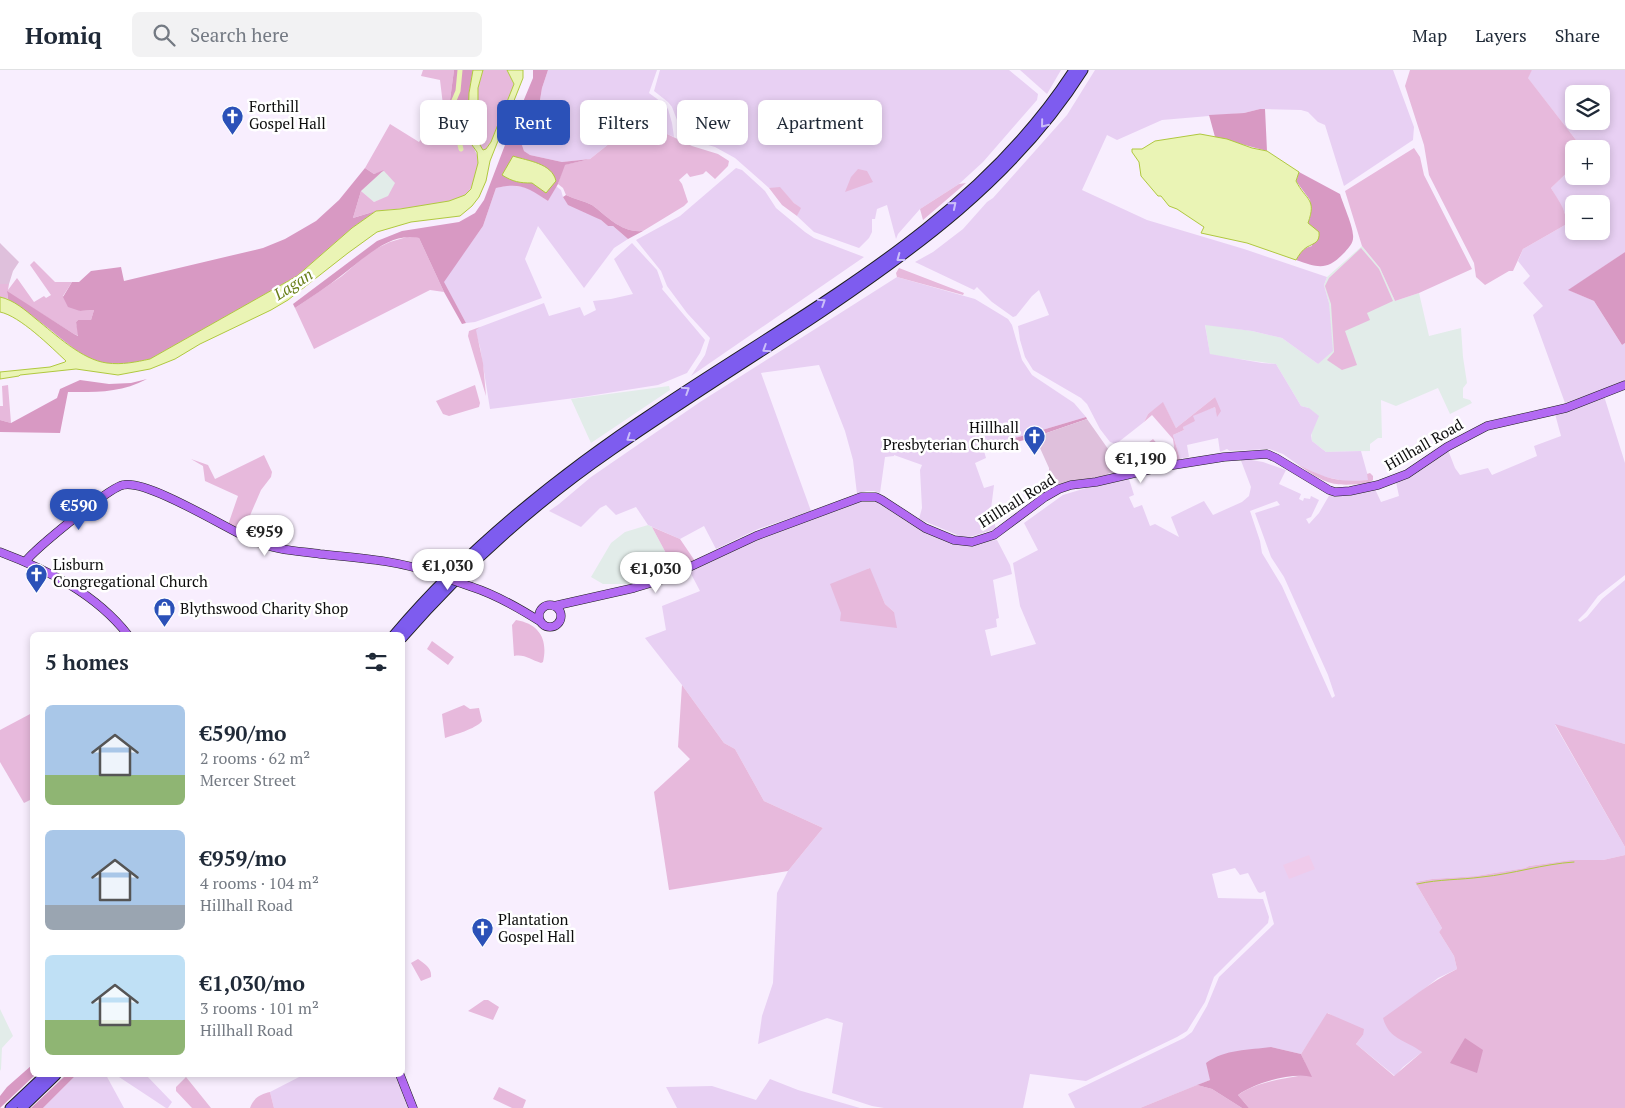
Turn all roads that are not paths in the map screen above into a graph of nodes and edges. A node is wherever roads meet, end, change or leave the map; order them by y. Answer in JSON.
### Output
{"nodes":[{"id":1,"x":1074,"y":70,"type":"edge"},
{"id":2,"x":1083,"y":70,"type":"edge"},
{"id":3,"x":1625,"y":385,"type":"edge"},
{"id":4,"x":0,"y":552,"type":"edge"},
{"id":5,"x":25,"y":562,"type":"junction"},
{"id":6,"x":570,"y":604,"type":"junction"},
{"id":7,"x":554,"y":606,"type":"junction"},
{"id":8,"x":544,"y":607,"type":"junction"},
{"id":9,"x":523,"y":611,"type":"junction"},
{"id":10,"x":560,"y":618,"type":"junction"},
{"id":11,"x":541,"y":622,"type":"junction"},
{"id":12,"x":125,"y":632,"type":"edge"},
{"id":13,"x":405,"y":633,"type":"edge"},
{"id":14,"x":405,"y":633,"type":"edge"},
{"id":15,"x":43,"y":1077,"type":"edge"},
{"id":16,"x":54,"y":1077,"type":"edge"},
{"id":17,"x":401,"y":1077,"type":"edge"},
{"id":18,"x":10,"y":1108,"type":"edge"},
{"id":19,"x":22,"y":1108,"type":"edge"},
{"id":20,"x":413,"y":1108,"type":"edge"}],
"edges":[{"from":13,"to":1,"type":"highway","one_way":true},
{"from":2,"to":14,"type":"highway","one_way":true},
{"from":3,"to":6,"type":"main road","name":"Hillhall Road"},
{"from":4,"to":5,"type":"main road"},
{"from":5,"to":9,"type":"main road","bridge":true},
{"from":5,"to":12,"type":"main road"},
{"from":6,"to":7,"type":"main road","name":"Hillhall Road"},
{"from":6,"to":10,"type":"main road"},
{"from":7,"to":8,"type":"main road"},
{"from":7,"to":10,"type":"main road"},
{"from":8,"to":9,"type":"main road"},
{"from":8,"to":11,"type":"main road"},
{"from":9,"to":11,"type":"main road"},
{"from":10,"to":11,"type":"main road"},
{"from":15,"to":18,"type":"highway"},
{"from":16,"to":19,"type":"highway"},
{"from":17,"to":20,"type":"main road"}]}
